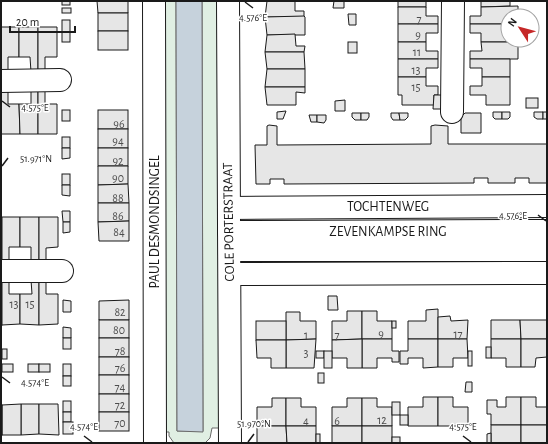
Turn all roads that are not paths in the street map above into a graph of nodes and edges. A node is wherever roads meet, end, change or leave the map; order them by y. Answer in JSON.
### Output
{"nodes":[{"id":1,"x":154,"y":1,"type":"edge"},
{"id":2,"x":228,"y":1,"type":"edge"},
{"id":3,"x":453,"y":1,"type":"edge"},
{"id":4,"x":60,"y":80,"type":"dead end"},
{"id":5,"x":1,"y":81,"type":"edge"},
{"id":6,"x":452,"y":112,"type":"dead end"},
{"id":7,"x":547,"y":206,"type":"edge"},
{"id":8,"x":228,"y":208,"type":"junction"},
{"id":9,"x":547,"y":231,"type":"edge"},
{"id":10,"x":229,"y":241,"type":"junction"},
{"id":11,"x":547,"y":250,"type":"edge"},
{"id":12,"x":1,"y":272,"type":"edge"},
{"id":13,"x":62,"y":272,"type":"dead end"},
{"id":14,"x":547,"y":273,"type":"edge"},
{"id":15,"x":230,"y":274,"type":"junction"},
{"id":16,"x":155,"y":443,"type":"edge"},
{"id":17,"x":230,"y":443,"type":"edge"}],
"edges":[{"from":1,"to":16,"type":"street","name":"PAUL DESMONDSINGEL"},
{"from":2,"to":8,"type":"street","name":"COLE PORTERSTRAAT"},
{"from":3,"to":6,"type":"street"},
{"from":4,"to":5,"type":"street"},
{"from":7,"to":8,"type":"street","name":"TOCHTENWEG"},
{"from":8,"to":10,"type":"street","name":"COLE PORTERSTRAAT"},
{"from":9,"to":10,"type":"street","name":"ZEVENKAMPSE RING"},
{"from":10,"to":11,"type":"street","name":"ZEVENKAMPSE RING"},
{"from":10,"to":15,"type":"street","name":"COLE PORTERSTRAAT"},
{"from":12,"to":13,"type":"street"},
{"from":14,"to":15,"type":"street"},
{"from":15,"to":17,"type":"street","name":"COLE PORTERSTRAAT"}]}
